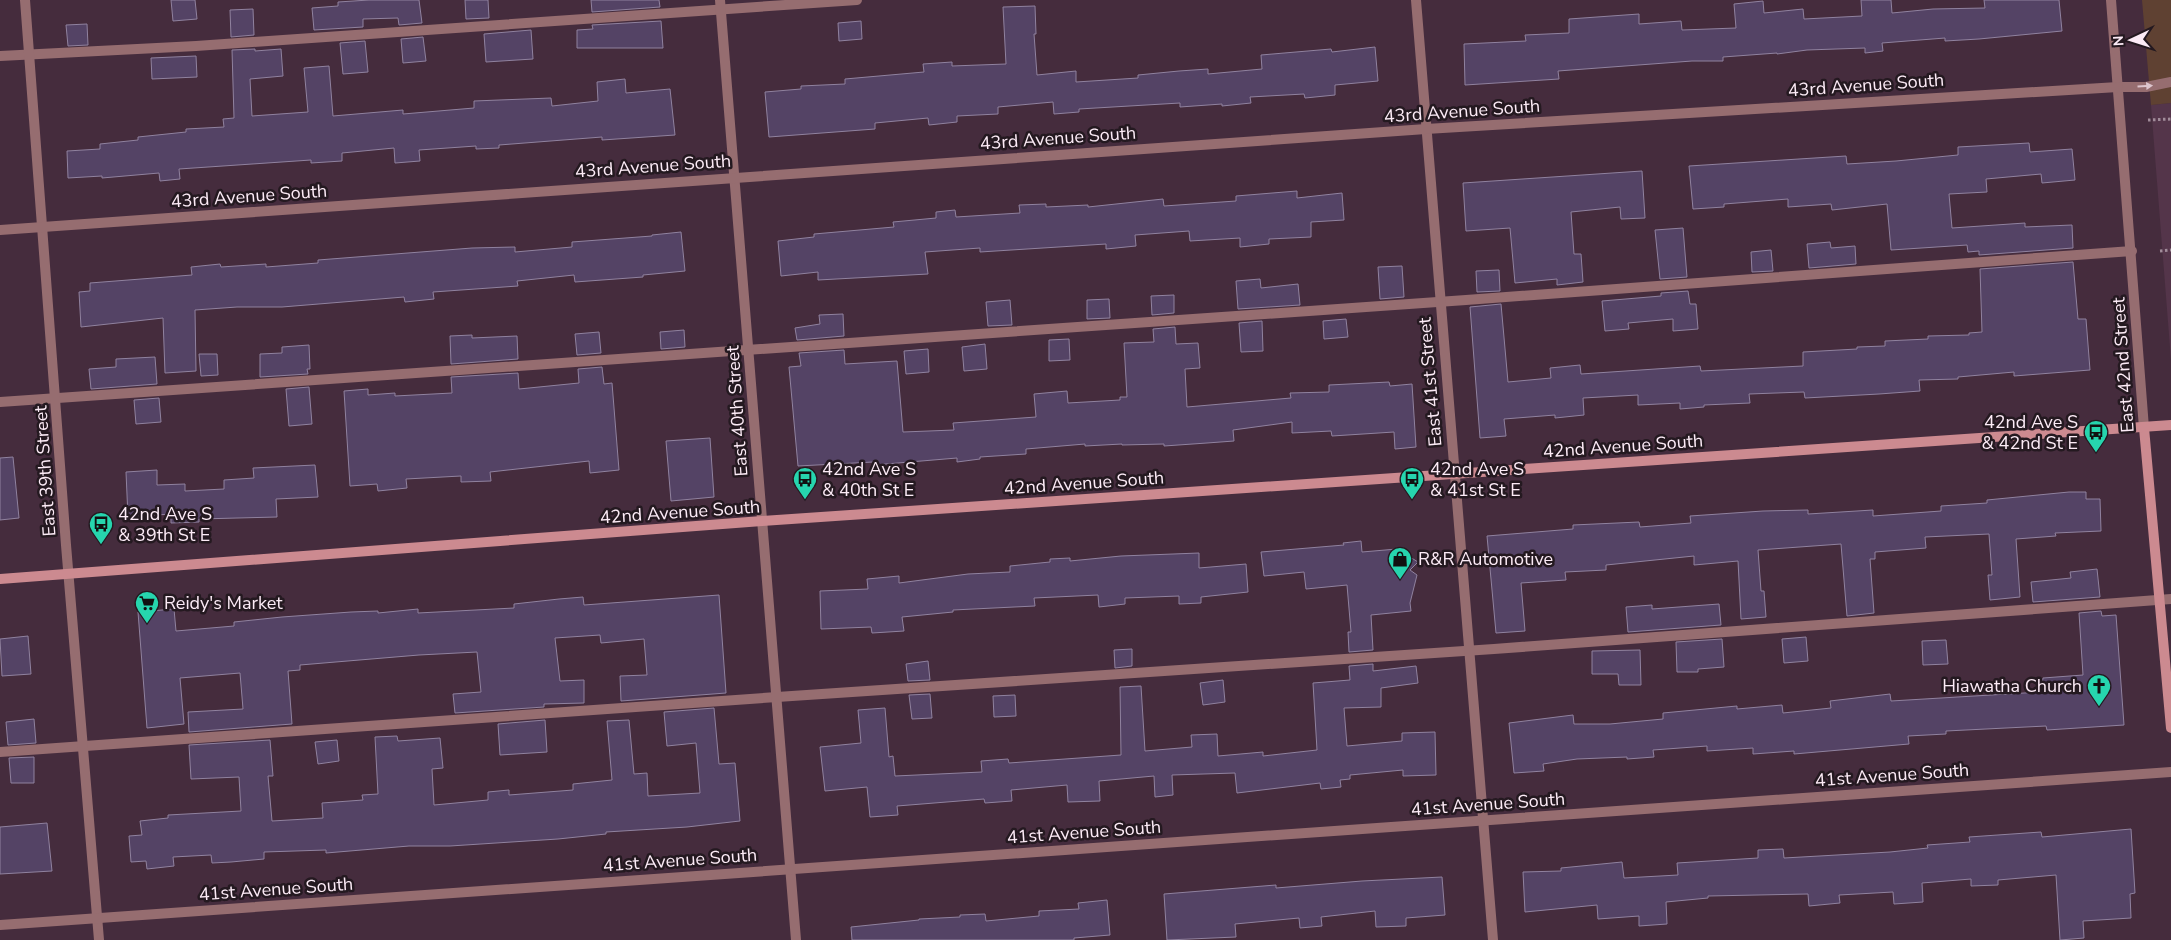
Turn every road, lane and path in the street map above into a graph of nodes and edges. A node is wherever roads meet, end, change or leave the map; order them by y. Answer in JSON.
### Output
{"nodes":[{"id":1,"x":25,"y":0,"type":"edge"},
{"id":2,"x":857,"y":0,"type":"edge"},
{"id":3,"x":1416,"y":0,"type":"edge"},
{"id":4,"x":2111,"y":0,"type":"edge"},
{"id":5,"x":721,"y":5,"type":"edge"},
{"id":6,"x":30,"y":54,"type":"junction"},
{"id":7,"x":0,"y":56,"type":"edge"},
{"id":8,"x":2171,"y":82,"type":"edge"},
{"id":9,"x":2118,"y":87,"type":"junction"},
{"id":10,"x":2171,"y":118,"type":"edge"},
{"id":11,"x":2148,"y":120,"type":"dead end"},
{"id":12,"x":1426,"y":129,"type":"junction"},
{"id":13,"x":734,"y":177,"type":"junction"},
{"id":14,"x":44,"y":227,"type":"junction"},
{"id":15,"x":0,"y":230,"type":"edge"},
{"id":16,"x":2171,"y":250,"type":"edge"},
{"id":17,"x":2132,"y":251,"type":"junction"},
{"id":18,"x":2160,"y":251,"type":"dead end"},
{"id":19,"x":1439,"y":302,"type":"junction"},
{"id":20,"x":750,"y":349,"type":"junction"},
{"id":21,"x":56,"y":399,"type":"junction"},
{"id":22,"x":0,"y":402,"type":"edge"},
{"id":23,"x":2171,"y":425,"type":"edge"},
{"id":24,"x":2144,"y":428,"type":"junction"},
{"id":25,"x":1454,"y":474,"type":"junction"},
{"id":26,"x":762,"y":522,"type":"junction"},
{"id":27,"x":70,"y":574,"type":"junction"},
{"id":28,"x":0,"y":579,"type":"edge"},
{"id":29,"x":2171,"y":599,"type":"edge"},
{"id":30,"x":2159,"y":600,"type":"junction"},
{"id":31,"x":1469,"y":651,"type":"junction"},
{"id":32,"x":777,"y":696,"type":"junction"},
{"id":33,"x":2171,"y":728,"type":"edge"},
{"id":34,"x":83,"y":745,"type":"junction"},
{"id":35,"x":0,"y":752,"type":"edge"},
{"id":36,"x":2171,"y":772,"type":"edge"},
{"id":37,"x":1483,"y":821,"type":"junction"},
{"id":38,"x":790,"y":868,"type":"junction"},
{"id":39,"x":97,"y":918,"type":"junction"},
{"id":40,"x":0,"y":925,"type":"edge"},
{"id":41,"x":99,"y":940,"type":"edge"},
{"id":42,"x":796,"y":940,"type":"edge"},
{"id":43,"x":1492,"y":940,"type":"edge"}],
"edges":[{"from":1,"to":6,"type":"street","name":"East 39th Street"},
{"from":2,"to":5,"type":"street"},
{"from":3,"to":12,"type":"street","name":"East 41st Street"},
{"from":4,"to":9,"type":"street","name":"East 42nd Street"},
{"from":5,"to":6,"type":"street"},
{"from":5,"to":13,"type":"street","name":"East 40th Street"},
{"from":6,"to":7,"type":"street"},
{"from":6,"to":14,"type":"street","name":"East 39th Street"},
{"from":9,"to":8,"type":"street","name":"43rd Avenue South","one_way":true},
{"from":9,"to":12,"type":"street","name":"43rd Avenue South"},
{"from":9,"to":17,"type":"street","name":"East 42nd Street"},
{"from":10,"to":11,"type":"path"},
{"from":12,"to":13,"type":"street","name":"43rd Avenue South"},
{"from":12,"to":19,"type":"street","name":"East 41st Street"},
{"from":13,"to":14,"type":"street","name":"43rd Avenue South"},
{"from":13,"to":20,"type":"street","name":"East 40th Street"},
{"from":14,"to":15,"type":"street","name":"43rd Avenue South"},
{"from":14,"to":21,"type":"street","name":"East 39th Street"},
{"from":16,"to":18,"type":"path"},
{"from":17,"to":19,"type":"street"},
{"from":17,"to":24,"type":"street","name":"East 42nd Street"},
{"from":19,"to":20,"type":"street"},
{"from":19,"to":25,"type":"street","name":"East 41st Street"},
{"from":20,"to":21,"type":"street"},
{"from":20,"to":26,"type":"street","name":"East 40th Street"},
{"from":21,"to":22,"type":"street"},
{"from":21,"to":27,"type":"street","name":"East 39th Street"},
{"from":23,"to":24,"type":"street","name":"42nd Avenue South"},
{"from":24,"to":25,"type":"street","name":"42nd Avenue South"},
{"from":24,"to":30,"type":"street","name":"East 42nd Street"},
{"from":25,"to":26,"type":"street","name":"42nd Avenue South"},
{"from":25,"to":31,"type":"street","name":"East 41st Street"},
{"from":26,"to":27,"type":"street","name":"42nd Avenue South"},
{"from":26,"to":32,"type":"street","name":"East 40th Street"},
{"from":27,"to":28,"type":"street","name":"42nd Avenue South"},
{"from":27,"to":34,"type":"street","name":"East 39th Street"},
{"from":29,"to":30,"type":"street"},
{"from":30,"to":31,"type":"street"},
{"from":30,"to":33,"type":"street","name":"East 42nd Street"},
{"from":31,"to":32,"type":"street"},
{"from":31,"to":37,"type":"street","name":"East 41st Street"},
{"from":32,"to":34,"type":"street"},
{"from":32,"to":38,"type":"street","name":"East 40th Street"},
{"from":34,"to":35,"type":"street"},
{"from":34,"to":39,"type":"street","name":"East 39th Street"},
{"from":36,"to":37,"type":"street","name":"41st Avenue South"},
{"from":37,"to":38,"type":"street","name":"41st Avenue South"},
{"from":37,"to":43,"type":"street","name":"East 41st Street"},
{"from":38,"to":39,"type":"street","name":"41st Avenue South"},
{"from":38,"to":42,"type":"street","name":"East 40th Street"},
{"from":39,"to":40,"type":"street","name":"41st Avenue South"},
{"from":39,"to":41,"type":"street","name":"East 39th Street"}]}
